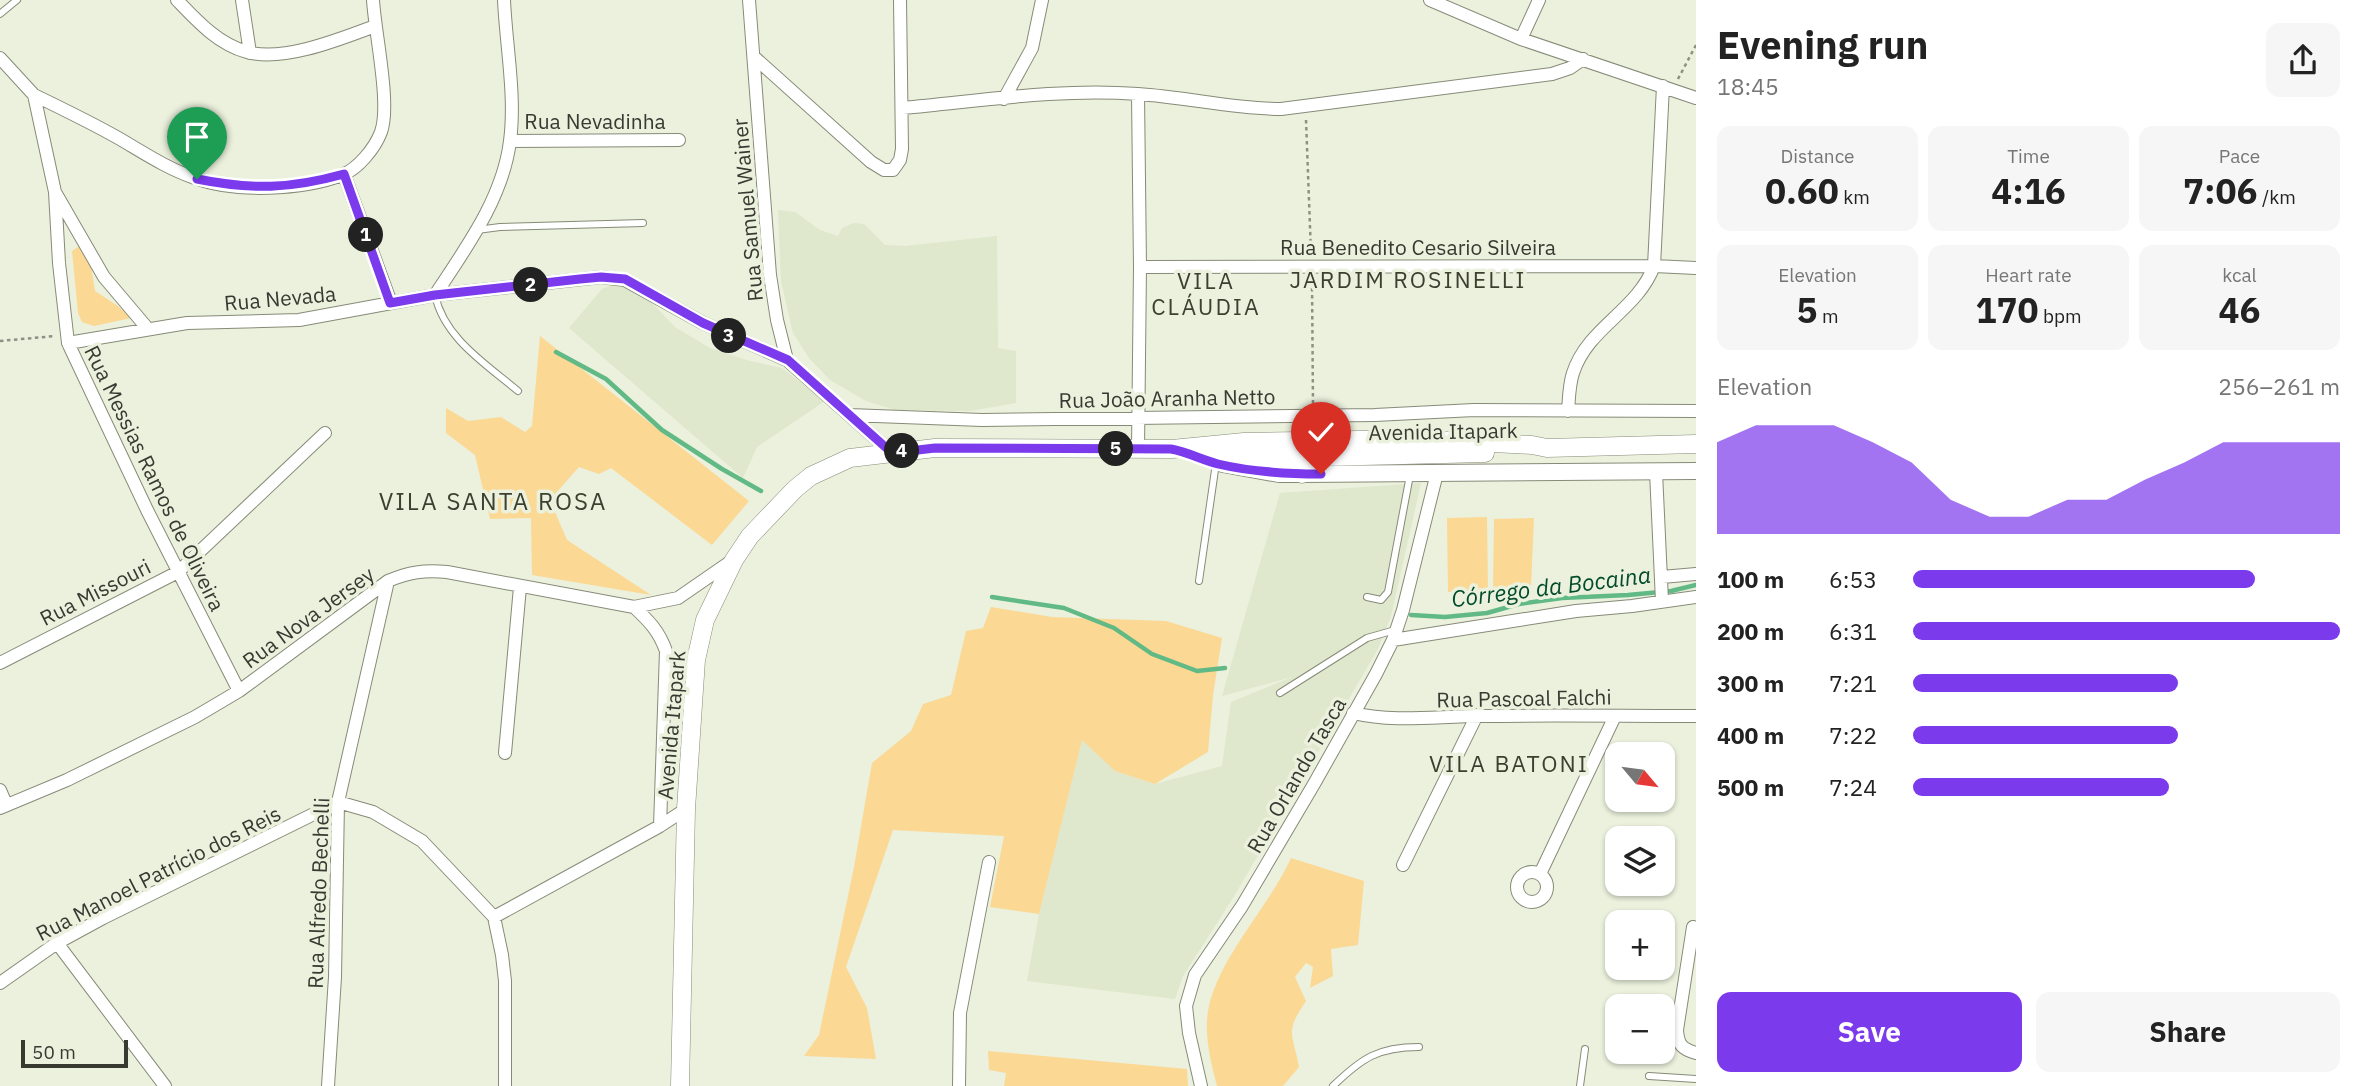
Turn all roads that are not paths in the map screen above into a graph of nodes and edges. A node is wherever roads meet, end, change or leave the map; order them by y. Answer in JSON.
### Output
{"nodes":[{"id":1,"x":18,"y":0,"type":"edge"},
{"id":2,"x":177,"y":0,"type":"edge"},
{"id":3,"x":242,"y":0,"type":"edge"},
{"id":4,"x":373,"y":0,"type":"edge"},
{"id":5,"x":504,"y":0,"type":"edge"},
{"id":6,"x":748,"y":0,"type":"edge"},
{"id":7,"x":900,"y":0,"type":"edge"},
{"id":8,"x":1042,"y":0,"type":"edge"},
{"id":9,"x":1430,"y":0,"type":"edge"},
{"id":10,"x":1539,"y":0,"type":"edge"},
{"id":11,"x":0,"y":15,"type":"edge"},
{"id":12,"x":375,"y":26,"type":"junction"},
{"id":13,"x":1521,"y":39,"type":"junction"},
{"id":14,"x":250,"y":53,"type":"junction"},
{"id":15,"x":754,"y":57,"type":"junction"},
{"id":16,"x":0,"y":58,"type":"edge"},
{"id":17,"x":1583,"y":59,"type":"junction"},
{"id":18,"x":1668,"y":87,"type":"junction"},
{"id":19,"x":1138,"y":94,"type":"junction"},
{"id":20,"x":34,"y":95,"type":"junction"},
{"id":21,"x":1696,"y":98,"type":"edge"},
{"id":22,"x":1004,"y":99,"type":"junction"},
{"id":23,"x":903,"y":108,"type":"junction"},
{"id":24,"x":679,"y":140,"type":"dead end"},
{"id":25,"x":510,"y":141,"type":"junction"},
{"id":26,"x":344,"y":174,"type":"junction"},
{"id":27,"x":55,"y":192,"type":"junction"},
{"id":28,"x":643,"y":223,"type":"dead end"},
{"id":29,"x":477,"y":230,"type":"junction"},
{"id":30,"x":1654,"y":266,"type":"junction"},
{"id":31,"x":1140,"y":267,"type":"junction"},
{"id":32,"x":1696,"y":268,"type":"edge"},
{"id":33,"x":435,"y":295,"type":"junction"},
{"id":34,"x":390,"y":303,"type":"junction"},
{"id":35,"x":148,"y":329,"type":"junction"},
{"id":36,"x":68,"y":339,"type":"junction"},
{"id":37,"x":788,"y":360,"type":"junction"},
{"id":38,"x":518,"y":391,"type":"dead end"},
{"id":39,"x":1568,"y":411,"type":"junction"},
{"id":40,"x":1696,"y":411,"type":"edge"},
{"id":41,"x":849,"y":415,"type":"junction"},
{"id":42,"x":1138,"y":418,"type":"junction"},
{"id":43,"x":324,"y":433,"type":"dead end"},
{"id":44,"x":1696,"y":444,"type":"edge"},
{"id":45,"x":1171,"y":449,"type":"junction"},
{"id":46,"x":1138,"y":450,"type":"junction"},
{"id":47,"x":892,"y":453,"type":"junction"},
{"id":48,"x":1191,"y":453,"type":"junction"},
{"id":49,"x":1302,"y":457,"type":"junction"},
{"id":50,"x":1216,"y":463,"type":"junction"},
{"id":51,"x":1696,"y":471,"type":"edge"},
{"id":52,"x":1656,"y":472,"type":"junction"},
{"id":53,"x":1410,"y":473,"type":"junction"},
{"id":54,"x":1437,"y":473,"type":"junction"},
{"id":55,"x":734,"y":560,"type":"junction"},
{"id":56,"x":178,"y":572,"type":"junction"},
{"id":57,"x":1696,"y":574,"type":"edge"},
{"id":58,"x":1662,"y":580,"type":"junction"},
{"id":59,"x":388,"y":581,"type":"junction"},
{"id":60,"x":1199,"y":581,"type":"dead end"},
{"id":61,"x":520,"y":587,"type":"junction"},
{"id":62,"x":1367,"y":597,"type":"dead end"},
{"id":63,"x":1696,"y":597,"type":"edge"},
{"id":64,"x":1662,"y":599,"type":"junction"},
{"id":65,"x":659,"y":603,"type":"junction"},
{"id":66,"x":634,"y":607,"type":"junction"},
{"id":67,"x":653,"y":624,"type":"junction"},
{"id":68,"x":1395,"y":635,"type":"junction"},
{"id":69,"x":0,"y":663,"type":"edge"},
{"id":70,"x":239,"y":691,"type":"junction"},
{"id":71,"x":1280,"y":693,"type":"dead end"},
{"id":72,"x":1353,"y":713,"type":"junction"},
{"id":73,"x":1477,"y":716,"type":"junction"},
{"id":74,"x":1615,"y":716,"type":"junction"},
{"id":75,"x":1696,"y":716,"type":"edge"},
{"id":76,"x":505,"y":753,"type":"dead end"},
{"id":77,"x":0,"y":790,"type":"edge"},
{"id":78,"x":338,"y":802,"type":"junction"},
{"id":79,"x":3,"y":806,"type":"edge"},
{"id":80,"x":687,"y":809,"type":"junction"},
{"id":81,"x":660,"y":826,"type":"junction"},
{"id":82,"x":989,"y":862,"type":"dead end"},
{"id":83,"x":1403,"y":865,"type":"dead end"},
{"id":84,"x":1540,"y":874,"type":"dead end"},
{"id":85,"x":494,"y":917,"type":"junction"},
{"id":86,"x":1693,"y":927,"type":"dead end"},
{"id":87,"x":57,"y":943,"type":"junction"},
{"id":88,"x":0,"y":983,"type":"edge"},
{"id":89,"x":1419,"y":1047,"type":"dead end"},
{"id":90,"x":1585,"y":1049,"type":"dead end"},
{"id":91,"x":1696,"y":1053,"type":"edge"},
{"id":92,"x":1648,"y":1076,"type":"dead end"},
{"id":93,"x":1696,"y":1079,"type":"edge"},
{"id":94,"x":165,"y":1086,"type":"edge"},
{"id":95,"x":328,"y":1086,"type":"edge"},
{"id":96,"x":505,"y":1086,"type":"edge"},
{"id":97,"x":680,"y":1086,"type":"edge"},
{"id":98,"x":959,"y":1086,"type":"edge"},
{"id":99,"x":1201,"y":1086,"type":"edge"},
{"id":100,"x":1333,"y":1086,"type":"edge"},
{"id":101,"x":1580,"y":1086,"type":"edge"}],
"edges":[{"from":1,"to":11,"type":"lane"},
{"from":2,"to":14,"type":"street"},
{"from":3,"to":14,"type":"street"},
{"from":4,"to":12,"type":"street"},
{"from":5,"to":25,"type":"street"},
{"from":6,"to":15,"type":"street","name":"Rua Samuel Wainer"},
{"from":7,"to":23,"type":"street"},
{"from":8,"to":22,"type":"street"},
{"from":9,"to":13,"type":"street"},
{"from":10,"to":13,"type":"street"},
{"from":12,"to":14,"type":"street"},
{"from":12,"to":26,"type":"street"},
{"from":13,"to":17,"type":"street"},
{"from":15,"to":23,"type":"street"},
{"from":15,"to":37,"type":"street","name":"Rua Samuel Wainer"},
{"from":16,"to":20,"type":"street"},
{"from":17,"to":18,"type":"street"},
{"from":17,"to":19,"type":"street"},
{"from":18,"to":21,"type":"street"},
{"from":18,"to":30,"type":"street"},
{"from":19,"to":22,"type":"street"},
{"from":19,"to":31,"type":"street"},
{"from":20,"to":26,"type":"street"},
{"from":20,"to":27,"type":"street"},
{"from":22,"to":23,"type":"street"},
{"from":24,"to":25,"type":"street","name":"Rua Nevadinha"},
{"from":25,"to":29,"type":"street"},
{"from":26,"to":34,"type":"street"},
{"from":27,"to":35,"type":"street"},
{"from":27,"to":36,"type":"street","name":"Rua Messias Ramos de Oliveira"},
{"from":28,"to":29,"type":"lane"},
{"from":29,"to":33,"type":"street"},
{"from":30,"to":31,"type":"street","name":"Rua Benedito Cesario Silveira"},
{"from":30,"to":32,"type":"street","name":"Rua Benedito Cesario Silveira"},
{"from":30,"to":39,"type":"street"},
{"from":31,"to":42,"type":"street"},
{"from":33,"to":34,"type":"street","name":"Rua Nevada"},
{"from":33,"to":37,"type":"street","name":"Rua Nevada"},
{"from":33,"to":38,"type":"lane"},
{"from":34,"to":35,"type":"street","name":"Rua Nevada"},
{"from":35,"to":36,"type":"street","name":"Rua Nevada"},
{"from":36,"to":56,"type":"street","name":"Rua Messias Ramos de Oliveira"},
{"from":37,"to":41,"type":"street"},
{"from":39,"to":40,"type":"street","name":"Rua João Aranha Netto"},
{"from":39,"to":42,"type":"street","name":"Rua João Aranha Netto"},
{"from":41,"to":42,"type":"street","name":"Rua João Aranha Netto"},
{"from":41,"to":47,"type":"street"},
{"from":42,"to":46,"type":"street"},
{"from":43,"to":56,"type":"street","name":"Rua Missouri"},
{"from":44,"to":49,"type":"main road","name":"Avenida Itapark"},
{"from":45,"to":46,"type":"main road","name":"Avenida Itapark"},
{"from":45,"to":48,"type":"main road","name":"Avenida Itapark"},
{"from":45,"to":49,"type":"main road","name":"Avenida Itapark"},
{"from":46,"to":47,"type":"main road","name":"Avenida Itapark"},
{"from":47,"to":55,"type":"main road","name":"Avenida Itapark"},
{"from":48,"to":49,"type":"main road","name":"Avenida Itapark"},
{"from":48,"to":50,"type":"street"},
{"from":49,"to":50,"type":"street"},
{"from":49,"to":53,"type":"street"},
{"from":50,"to":60,"type":"lane"},
{"from":51,"to":52,"type":"street"},
{"from":52,"to":54,"type":"street"},
{"from":52,"to":58,"type":"street"},
{"from":53,"to":54,"type":"street"},
{"from":53,"to":62,"type":"lane"},
{"from":54,"to":68,"type":"street","name":"Rua Orlando Tasca"},
{"from":55,"to":65,"type":"street","name":"Rua Nova Jersey"},
{"from":55,"to":80,"type":"main road","name":"Avenida Itapark"},
{"from":56,"to":69,"type":"street","name":"Rua Missouri"},
{"from":56,"to":70,"type":"street","name":"Rua Messias Ramos de Oliveira"},
{"from":57,"to":58,"type":"street"},
{"from":58,"to":64,"type":"street"},
{"from":59,"to":61,"type":"street","name":"Rua Nova Jersey"},
{"from":59,"to":70,"type":"street","name":"Rua Nova Jersey"},
{"from":59,"to":78,"type":"street","name":"Rua Alfredo Bechelli"},
{"from":61,"to":66,"type":"street","name":"Rua Nova Jersey"},
{"from":61,"to":76,"type":"street"},
{"from":63,"to":64,"type":"street"},
{"from":64,"to":68,"type":"street"},
{"from":65,"to":66,"type":"street","name":"Rua Nova Jersey"},
{"from":65,"to":67,"type":"street"},
{"from":66,"to":67,"type":"street"},
{"from":67,"to":81,"type":"street"},
{"from":68,"to":71,"type":"lane"},
{"from":68,"to":72,"type":"street","name":"Rua Orlando Tasca"},
{"from":70,"to":79,"type":"street","name":"Rua Nova Jersey"},
{"from":72,"to":73,"type":"street","name":"Rua Pascoal Falchi"},
{"from":72,"to":99,"type":"street","name":"Rua Orlando Tasca"},
{"from":73,"to":74,"type":"street","name":"Rua Pascoal Falchi"},
{"from":73,"to":83,"type":"street"},
{"from":74,"to":75,"type":"street","name":"Rua Pascoal Falchi"},
{"from":74,"to":84,"type":"street"},
{"from":77,"to":79,"type":"street"},
{"from":78,"to":85,"type":"street"},
{"from":78,"to":87,"type":"street","name":"Rua Manoel Patrício dos Reis"},
{"from":78,"to":95,"type":"street","name":"Rua Alfredo Bechelli"},
{"from":80,"to":81,"type":"street"},
{"from":80,"to":97,"type":"main road","name":"Avenida Itapark"},
{"from":81,"to":85,"type":"street"},
{"from":82,"to":98,"type":"street"},
{"from":85,"to":96,"type":"street"},
{"from":86,"to":91,"type":"street"},
{"from":87,"to":88,"type":"street","name":"Rua Manoel Patrício dos Reis"},
{"from":87,"to":94,"type":"street"},
{"from":89,"to":100,"type":"lane"},
{"from":90,"to":101,"type":"lane"},
{"from":92,"to":93,"type":"lane"}]}
